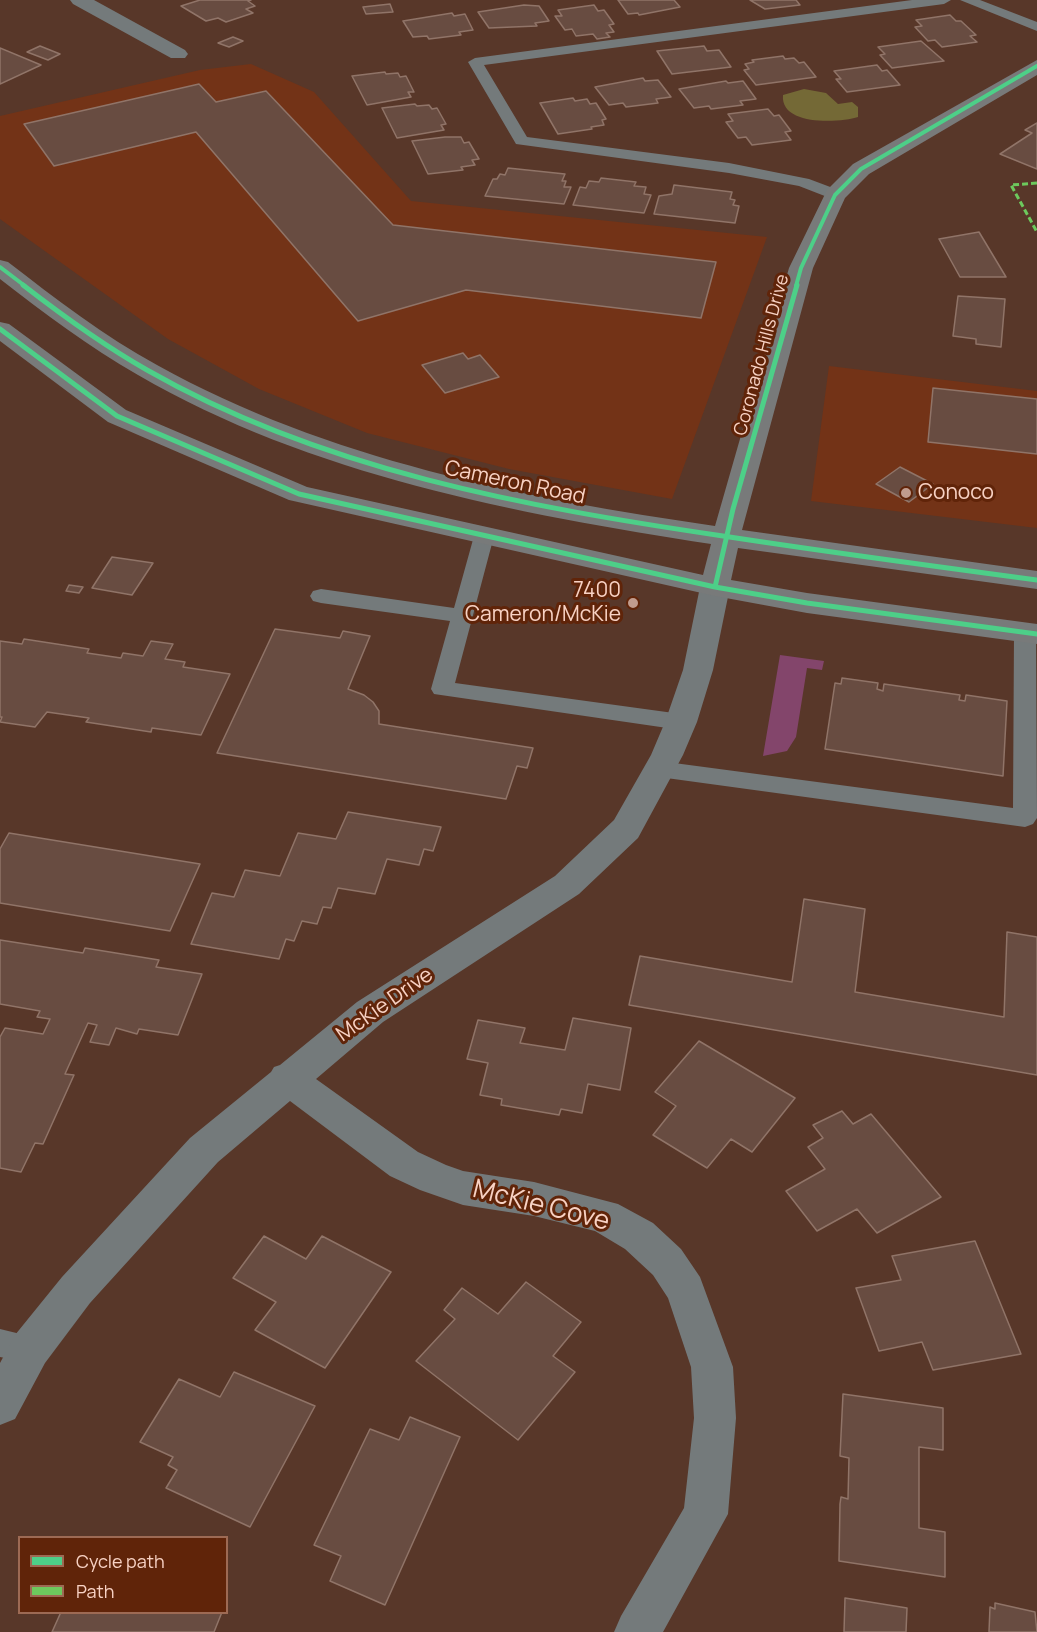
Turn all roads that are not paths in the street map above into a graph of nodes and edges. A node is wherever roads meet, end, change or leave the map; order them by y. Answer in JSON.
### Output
{"nodes":[{"id":1,"x":119,"y":0,"type":"edge"},
{"id":2,"x":944,"y":0,"type":"edge"},
{"id":3,"x":967,"y":0,"type":"edge"},
{"id":4,"x":88,"y":4,"type":"edge"},
{"id":5,"x":1037,"y":27,"type":"edge"},
{"id":6,"x":178,"y":54,"type":"dead end"},
{"id":7,"x":1037,"y":66,"type":"edge"},
{"id":8,"x":835,"y":195,"type":"junction"},
{"id":9,"x":3,"y":274,"type":"edge"},
{"id":10,"x":4,"y":338,"type":"edge"},
{"id":11,"x":483,"y":536,"type":"junction"},
{"id":12,"x":728,"y":538,"type":"junction"},
{"id":13,"x":1037,"y":580,"type":"edge"},
{"id":14,"x":715,"y":587,"type":"junction"},
{"id":15,"x":321,"y":596,"type":"dead end"},
{"id":16,"x":462,"y":616,"type":"junction"},
{"id":17,"x":1031,"y":634,"type":"edge"},
{"id":18,"x":681,"y":722,"type":"junction"},
{"id":19,"x":659,"y":769,"type":"junction"},
{"id":20,"x":287,"y":1078,"type":"junction"},
{"id":21,"x":15,"y":1346,"type":"edge"},
{"id":22,"x":0,"y":1405,"type":"edge"},
{"id":23,"x":637,"y":1632,"type":"edge"}],
"edges":[{"from":1,"to":4,"type":"street"},
{"from":2,"to":8,"type":"lane"},
{"from":3,"to":5,"type":"lane"},
{"from":4,"to":6,"type":"street"},
{"from":7,"to":8,"type":"main road","name":"Coronado Hills Drive"},
{"from":8,"to":12,"type":"main road","name":"Coronado Hills Drive"},
{"from":9,"to":12,"type":"main road","name":"Cameron Road"},
{"from":10,"to":11,"type":"main road"},
{"from":11,"to":14,"type":"main road"},
{"from":11,"to":16,"type":"lane"},
{"from":12,"to":13,"type":"main road","name":"Cameron Road"},
{"from":12,"to":14,"type":"main road","name":"Coronado Hills Drive"},
{"from":14,"to":17,"type":"main road"},
{"from":14,"to":18,"type":"street","name":"McKie Drive"},
{"from":15,"to":16,"type":"lane"},
{"from":16,"to":18,"type":"lane"},
{"from":17,"to":19,"type":"lane"},
{"from":18,"to":19,"type":"street","name":"McKie Drive"},
{"from":19,"to":20,"type":"street","name":"McKie Drive"},
{"from":20,"to":21,"type":"street","name":"McKie Drive"},
{"from":20,"to":23,"type":"street","name":"McKie Cove"},
{"from":21,"to":22,"type":"street","name":"McKie Drive"}]}
